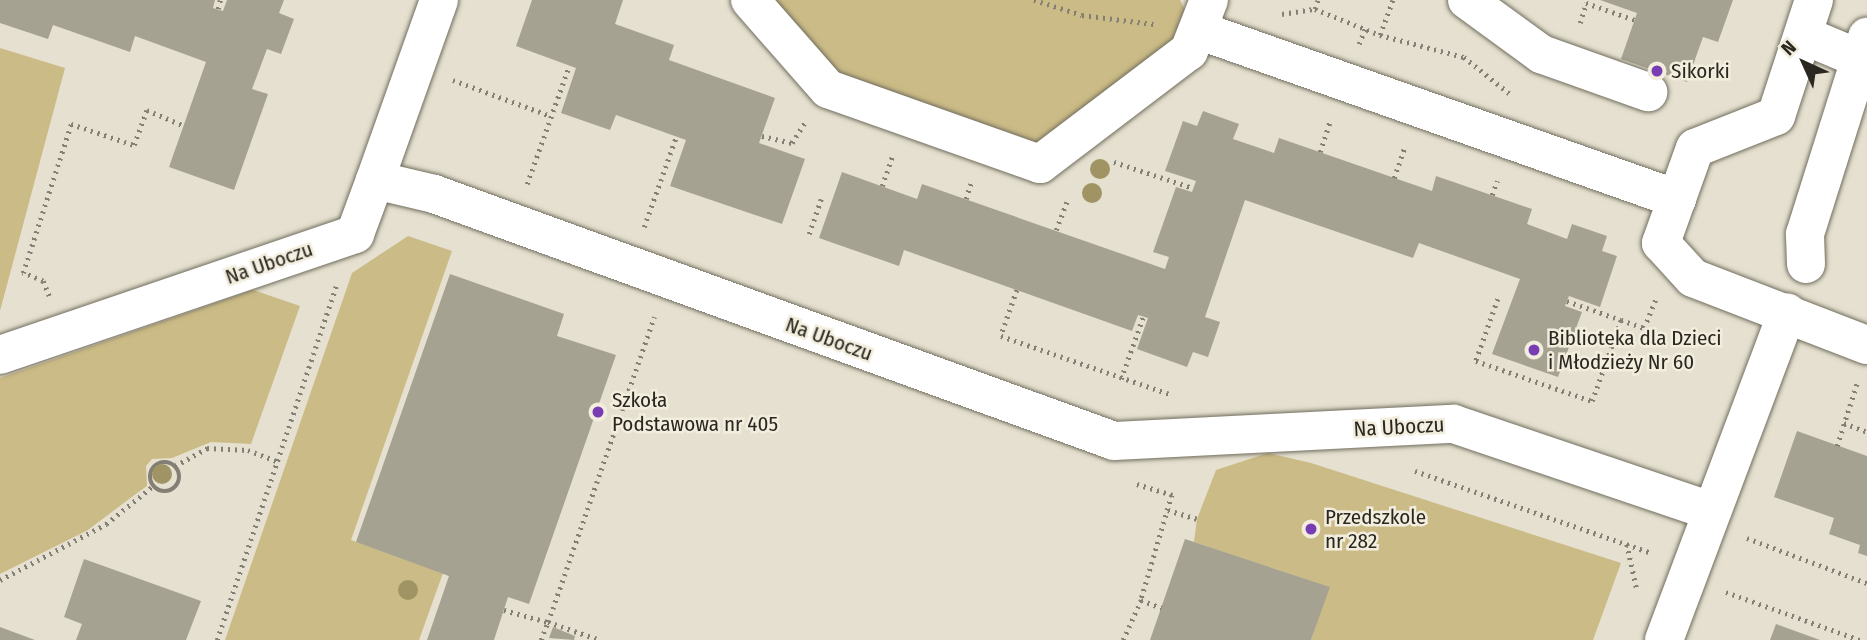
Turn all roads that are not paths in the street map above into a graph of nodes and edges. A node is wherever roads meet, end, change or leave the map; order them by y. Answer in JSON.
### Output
{"nodes":[{"id":1,"x":750,"y":0,"type":"edge"},
{"id":2,"x":1467,"y":0,"type":"edge"},
{"id":3,"x":1814,"y":0,"type":"edge"},
{"id":4,"x":436,"y":1,"type":"edge"},
{"id":5,"x":1204,"y":15,"type":"edge"},
{"id":6,"x":1802,"y":36,"type":"junction"},
{"id":7,"x":1864,"y":48,"type":"edge"},
{"id":8,"x":1648,"y":92,"type":"dead end"},
{"id":9,"x":375,"y":180,"type":"junction"},
{"id":10,"x":1677,"y":199,"type":"junction"},
{"id":11,"x":1806,"y":264,"type":"dead end"},
{"id":12,"x":1787,"y":312,"type":"junction"},
{"id":13,"x":0,"y":355,"type":"edge"},
{"id":14,"x":1863,"y":360,"type":"edge"},
{"id":15,"x":1709,"y":517,"type":"junction"},
{"id":16,"x":1664,"y":640,"type":"edge"}],
"edges":[{"from":1,"to":5,"type":"street"},
{"from":2,"to":8,"type":"street"},
{"from":3,"to":6,"type":"street"},
{"from":4,"to":9,"type":"street"},
{"from":5,"to":10,"type":"street"},
{"from":6,"to":7,"type":"street"},
{"from":6,"to":10,"type":"street"},
{"from":7,"to":11,"type":"street"},
{"from":9,"to":13,"type":"street","name":"Na Uboczu"},
{"from":9,"to":15,"type":"street","name":"Na Uboczu"},
{"from":10,"to":12,"type":"street"},
{"from":12,"to":14,"type":"street"},
{"from":12,"to":15,"type":"street"},
{"from":15,"to":16,"type":"street"}]}
